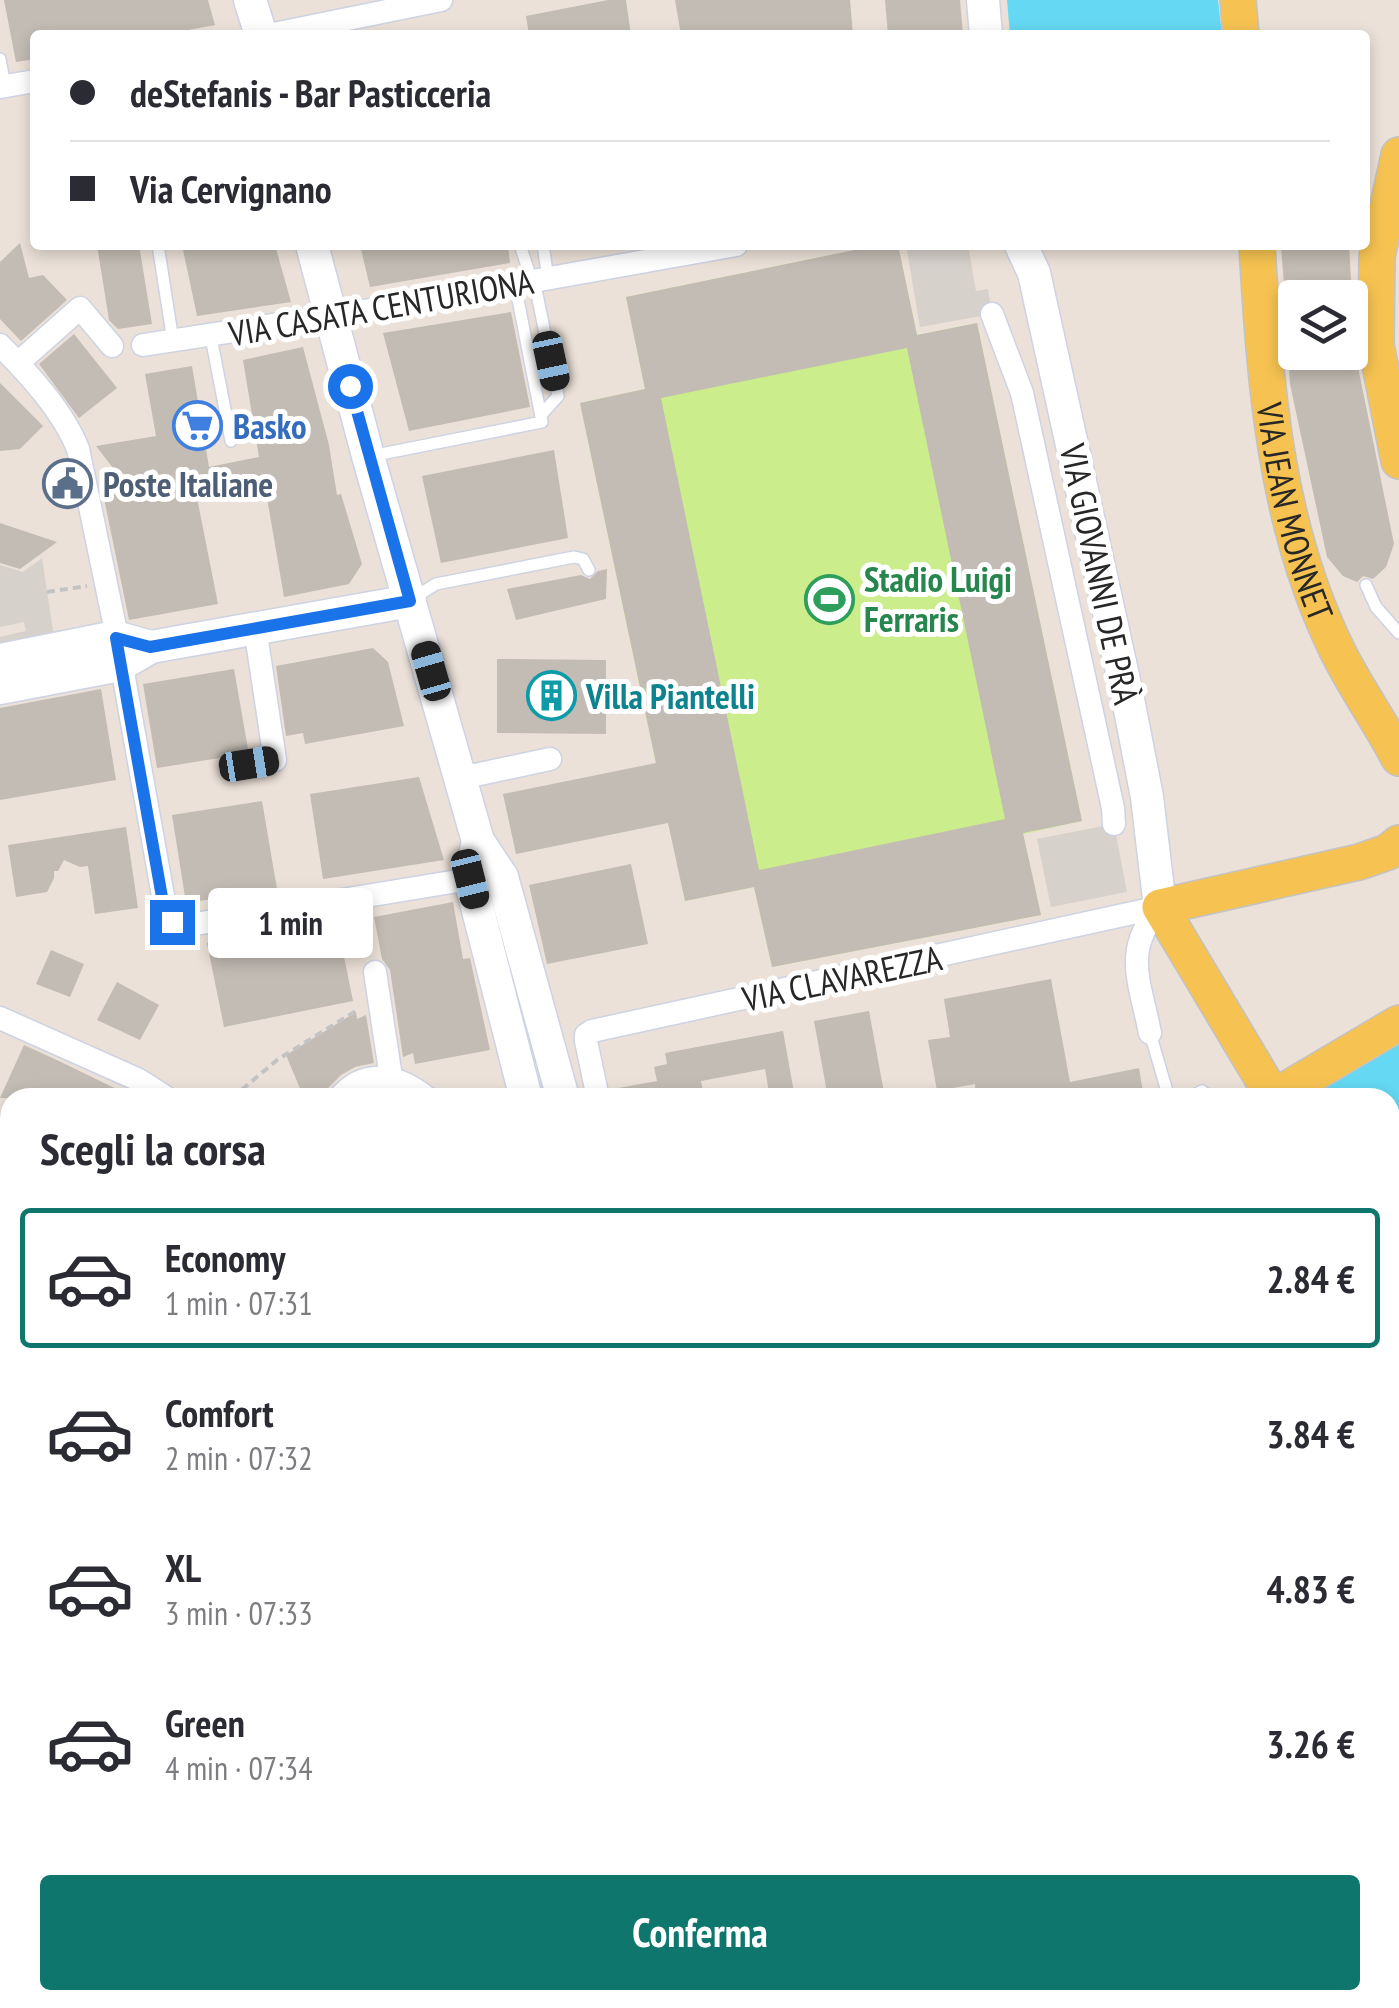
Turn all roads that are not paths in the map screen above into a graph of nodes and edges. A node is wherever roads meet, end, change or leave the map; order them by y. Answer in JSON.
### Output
{"nodes":[{"id":1,"x":250,"y":0,"type":"edge"},
{"id":2,"x":441,"y":0,"type":"edge"},
{"id":3,"x":982,"y":0,"type":"edge"},
{"id":4,"x":1238,"y":0,"type":"edge"},
{"id":5,"x":259,"y":30,"type":"edge"},
{"id":6,"x":294,"y":30,"type":"edge"},
{"id":7,"x":985,"y":30,"type":"edge"},
{"id":8,"x":1241,"y":30,"type":"edge"},
{"id":9,"x":0,"y":59,"type":"edge"},
{"id":10,"x":30,"y":81,"type":"edge"},
{"id":11,"x":2,"y":87,"type":"edge"},
{"id":12,"x":1399,"y":155,"type":"edge"},
{"id":13,"x":159,"y":250,"type":"edge"},
{"id":14,"x":313,"y":250,"type":"edge"},
{"id":15,"x":522,"y":250,"type":"edge"},
{"id":16,"x":541,"y":250,"type":"edge"},
{"id":17,"x":1023,"y":250,"type":"edge"},
{"id":18,"x":1257,"y":250,"type":"edge"},
{"id":19,"x":671,"y":251,"type":"edge"},
{"id":20,"x":532,"y":281,"type":"junction"},
{"id":21,"x":992,"y":314,"type":"dead end"},
{"id":22,"x":331,"y":316,"type":"junction"},
{"id":23,"x":211,"y":337,"type":"junction"},
{"id":24,"x":173,"y":341,"type":"junction"},
{"id":25,"x":1388,"y":344,"type":"edge"},
{"id":26,"x":0,"y":345,"type":"edge"},
{"id":27,"x":143,"y":345,"type":"dead end"},
{"id":28,"x":112,"y":346,"type":"dead end"},
{"id":29,"x":18,"y":363,"type":"junction"},
{"id":30,"x":541,"y":415,"type":"junction"},
{"id":31,"x":231,"y":442,"type":"dead end"},
{"id":32,"x":368,"y":456,"type":"junction"},
{"id":33,"x":1399,"y":461,"type":"edge"},
{"id":34,"x":589,"y":570,"type":"dead end"},
{"id":35,"x":1366,"y":584,"type":"dead end"},
{"id":36,"x":410,"y":601,"type":"junction"},
{"id":37,"x":255,"y":628,"type":"junction"},
{"id":38,"x":1399,"y":633,"type":"edge"},
{"id":39,"x":118,"y":651,"type":"junction"},
{"id":40,"x":0,"y":660,"type":"edge"},
{"id":41,"x":0,"y":688,"type":"edge"},
{"id":42,"x":1394,"y":741,"type":"edge"},
{"id":43,"x":550,"y":759,"type":"dead end"},
{"id":44,"x":249,"y":764,"type":"dead end"},
{"id":45,"x":461,"y":778,"type":"junction"},
{"id":46,"x":1114,"y":824,"type":"dead end"},
{"id":47,"x":478,"y":840,"type":"junction"},
{"id":48,"x":1399,"y":843,"type":"edge"},
{"id":49,"x":470,"y":879,"type":"junction"},
{"id":50,"x":1160,"y":907,"type":"junction"},
{"id":51,"x":375,"y":972,"type":"road end"},
{"id":52,"x":0,"y":1018,"type":"edge"},
{"id":53,"x":1399,"y":1024,"type":"edge"},
{"id":54,"x":1150,"y":1033,"type":"joint"},
{"id":55,"x":391,"y":1077,"type":"junction"},
{"id":56,"x":151,"y":1088,"type":"edge"},
{"id":57,"x":351,"y":1088,"type":"edge"},
{"id":58,"x":410,"y":1088,"type":"edge"},
{"id":59,"x":523,"y":1088,"type":"edge"},
{"id":60,"x":561,"y":1088,"type":"edge"},
{"id":61,"x":596,"y":1088,"type":"edge"},
{"id":62,"x":1166,"y":1088,"type":"edge"},
{"id":63,"x":1269,"y":1088,"type":"edge"},
{"id":64,"x":1289,"y":1088,"type":"edge"}],
"edges":[{"from":1,"to":5,"type":"street"},
{"from":2,"to":6,"type":"street"},
{"from":3,"to":7,"type":"street"},
{"from":4,"to":8,"type":"main road"},
{"from":9,"to":11,"type":"lane"},
{"from":10,"to":11,"type":"street"},
{"from":12,"to":25,"type":"main road"},
{"from":13,"to":24,"type":"lane"},
{"from":14,"to":22,"type":"street"},
{"from":15,"to":20,"type":"lane"},
{"from":16,"to":20,"type":"lane"},
{"from":17,"to":50,"type":"street","name":"VIA GIOVANNI DE PRÀ"},
{"from":18,"to":42,"type":"main road","name":"VIA JEAN MONNET"},
{"from":19,"to":20,"type":"street","name":"VIA CASATA CENTURIONA"},
{"from":20,"to":22,"type":"street","name":"VIA CASATA CENTURIONA"},
{"from":20,"to":30,"type":"lane"},
{"from":20,"to":30,"type":"lane"},
{"from":21,"to":46,"type":"street"},
{"from":22,"to":23,"type":"street","name":"VIA CASATA CENTURIONA"},
{"from":22,"to":32,"type":"street"},
{"from":23,"to":24,"type":"street","name":"VIA CASATA CENTURIONA"},
{"from":23,"to":31,"type":"lane"},
{"from":24,"to":27,"type":"street","name":"VIA CASATA CENTURIONA"},
{"from":25,"to":33,"type":"main road"},
{"from":26,"to":29,"type":"street"},
{"from":28,"to":29,"type":"street"},
{"from":29,"to":39,"type":"street"},
{"from":30,"to":32,"type":"lane"},
{"from":32,"to":36,"type":"street"},
{"from":34,"to":36,"type":"lane"},
{"from":35,"to":38,"type":"lane"},
{"from":36,"to":37,"type":"street"},
{"from":36,"to":45,"type":"street"},
{"from":37,"to":39,"type":"street"},
{"from":37,"to":44,"type":"street"},
{"from":39,"to":40,"type":"street"},
{"from":39,"to":41,"type":"street"},
{"from":39,"to":49,"type":"street"},
{"from":43,"to":45,"type":"street"},
{"from":45,"to":47,"type":"street"},
{"from":47,"to":49,"type":"street"},
{"from":47,"to":60,"type":"street"},
{"from":48,"to":50,"type":"main road"},
{"from":49,"to":59,"type":"street"},
{"from":50,"to":54,"type":"street"},
{"from":50,"to":61,"type":"street","name":"VIA CLAVAREZZA"},
{"from":50,"to":63,"type":"main road"},
{"from":51,"to":55,"type":"street"},
{"from":52,"to":56,"type":"street"},
{"from":53,"to":64,"type":"main road"},
{"from":54,"to":62,"type":"lane"},
{"from":55,"to":57,"type":"street"},
{"from":55,"to":58,"type":"street"}]}
